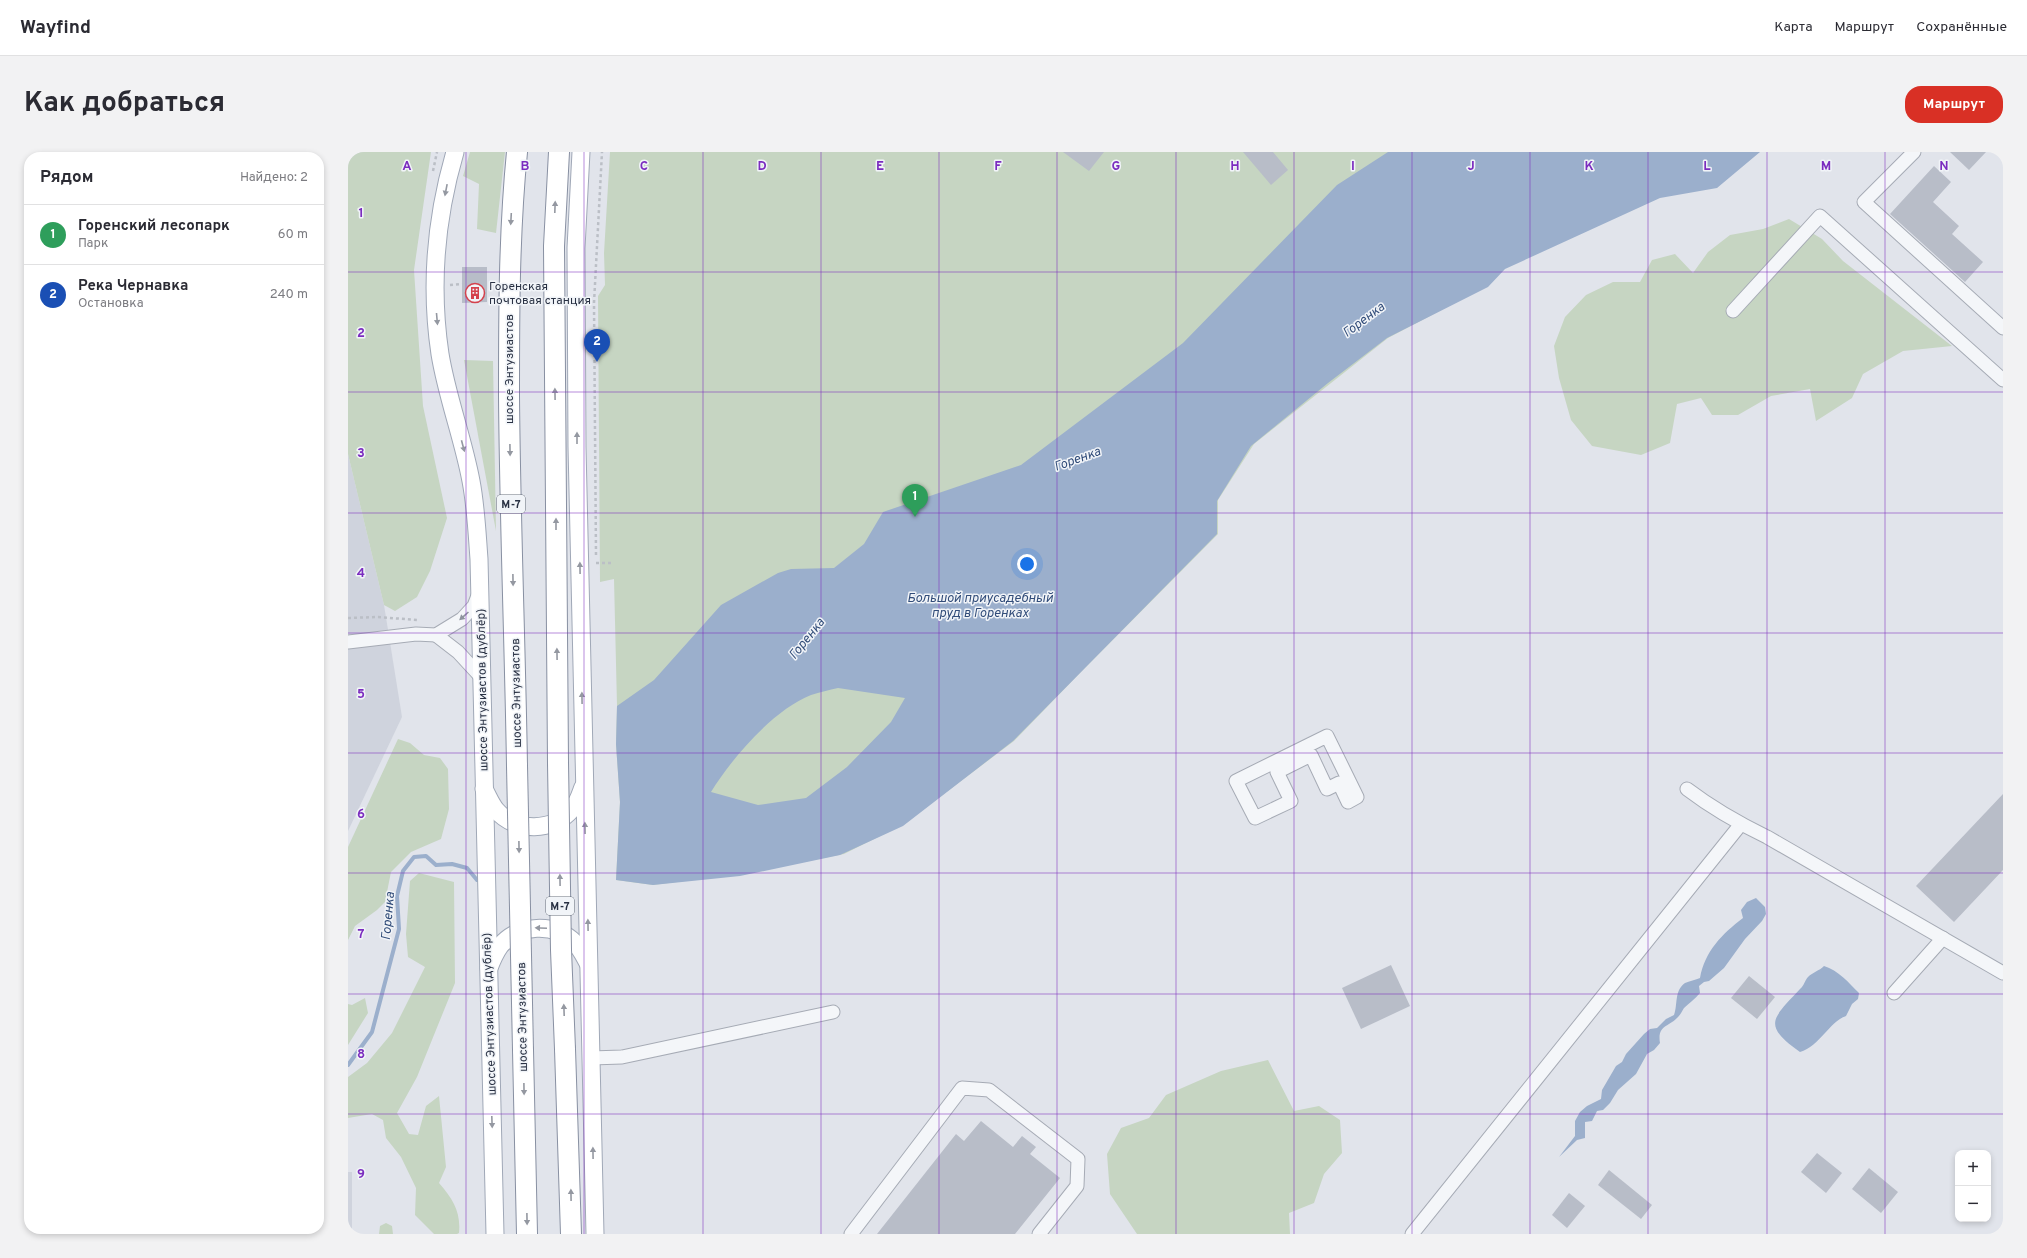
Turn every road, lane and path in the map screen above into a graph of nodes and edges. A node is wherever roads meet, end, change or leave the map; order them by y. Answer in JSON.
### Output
{"nodes":[{"id":1,"x":455,"y":152,"type":"edge"},
{"id":2,"x":517,"y":152,"type":"edge"},
{"id":3,"x":559,"y":152,"type":"edge"},
{"id":4,"x":581,"y":152,"type":"edge"},
{"id":5,"x":602,"y":152,"type":"edge"},
{"id":6,"x":1914,"y":152,"type":"edge"},
{"id":7,"x":1733,"y":312,"type":"dead end"},
{"id":8,"x":2001,"y":322,"type":"edge"},
{"id":9,"x":2003,"y":380,"type":"edge"},
{"id":10,"x":596,"y":563,"type":"junction"},
{"id":11,"x":613,"y":563,"type":"dead end"},
{"id":12,"x":596,"y":571,"type":"dead end"},
{"id":13,"x":481,"y":589,"type":"junction"},
{"id":14,"x":348,"y":618,"type":"edge"},
{"id":15,"x":423,"y":620,"type":"dead end"},
{"id":16,"x":436,"y":635,"type":"junction"},
{"id":17,"x":348,"y":642,"type":"edge"},
{"id":18,"x":482,"y":678,"type":"junction"},
{"id":19,"x":1236,"y":781,"type":"joint"},
{"id":20,"x":584,"y":784,"type":"junction"},
{"id":21,"x":483,"y":787,"type":"junction"},
{"id":22,"x":1687,"y":789,"type":"dead end"},
{"id":23,"x":1741,"y":824,"type":"junction"},
{"id":24,"x":1943,"y":938,"type":"junction"},
{"id":25,"x":589,"y":964,"type":"junction"},
{"id":26,"x":488,"y":971,"type":"junction"},
{"id":27,"x":2003,"y":973,"type":"edge"},
{"id":28,"x":1894,"y":993,"type":"dead end"},
{"id":29,"x":833,"y":1012,"type":"dead end"},
{"id":30,"x":591,"y":1058,"type":"junction"},
{"id":31,"x":495,"y":1234,"type":"edge"},
{"id":32,"x":527,"y":1234,"type":"edge"},
{"id":33,"x":572,"y":1234,"type":"edge"},
{"id":34,"x":595,"y":1234,"type":"edge"},
{"id":35,"x":851,"y":1234,"type":"edge"},
{"id":36,"x":1039,"y":1234,"type":"edge"},
{"id":37,"x":1412,"y":1234,"type":"edge"}],
"edges":[{"from":1,"to":13,"type":"main road","name":"шоссе Энтузиастов (дублёр)","one_way":true},
{"from":2,"to":32,"type":"highway","name":"шоссе Энтузиастов","number":"М-7","one_way":true,"bridge":true},
{"from":33,"to":3,"type":"highway","number":"М-7","one_way":true,"bridge":true},
{"from":20,"to":4,"type":"main road","one_way":true},
{"from":5,"to":10,"type":"path"},
{"from":6,"to":8,"type":"lane"},
{"from":7,"to":9,"type":"lane"},
{"from":10,"to":11,"type":"path"},
{"from":10,"to":12,"type":"path"},
{"from":13,"to":16,"type":"lane","one_way":true},
{"from":13,"to":18,"type":"main road","name":"шоссе Энтузиастов (дублёр)"},
{"from":14,"to":15,"type":"path"},
{"from":16,"to":17,"type":"lane"},
{"from":16,"to":18,"type":"lane"},
{"from":18,"to":21,"type":"main road","name":"шоссе Энтузиастов (дублёр)"},
{"from":19,"to":19,"type":"lane"},
{"from":20,"to":21,"type":"main road"},
{"from":25,"to":20,"type":"main road","one_way":true},
{"from":21,"to":26,"type":"main road","name":"шоссе Энтузиастов (дублёр)"},
{"from":22,"to":23,"type":"lane"},
{"from":23,"to":24,"type":"lane"},
{"from":23,"to":37,"type":"lane"},
{"from":24,"to":27,"type":"lane"},
{"from":24,"to":28,"type":"lane"},
{"from":25,"to":26,"type":"main road","one_way":true},
{"from":25,"to":30,"type":"main road"},
{"from":26,"to":31,"type":"main road","name":"шоссе Энтузиастов (дублёр)","one_way":true},
{"from":29,"to":30,"type":"lane"},
{"from":34,"to":30,"type":"main road","one_way":true},
{"from":35,"to":36,"type":"lane"}]}
